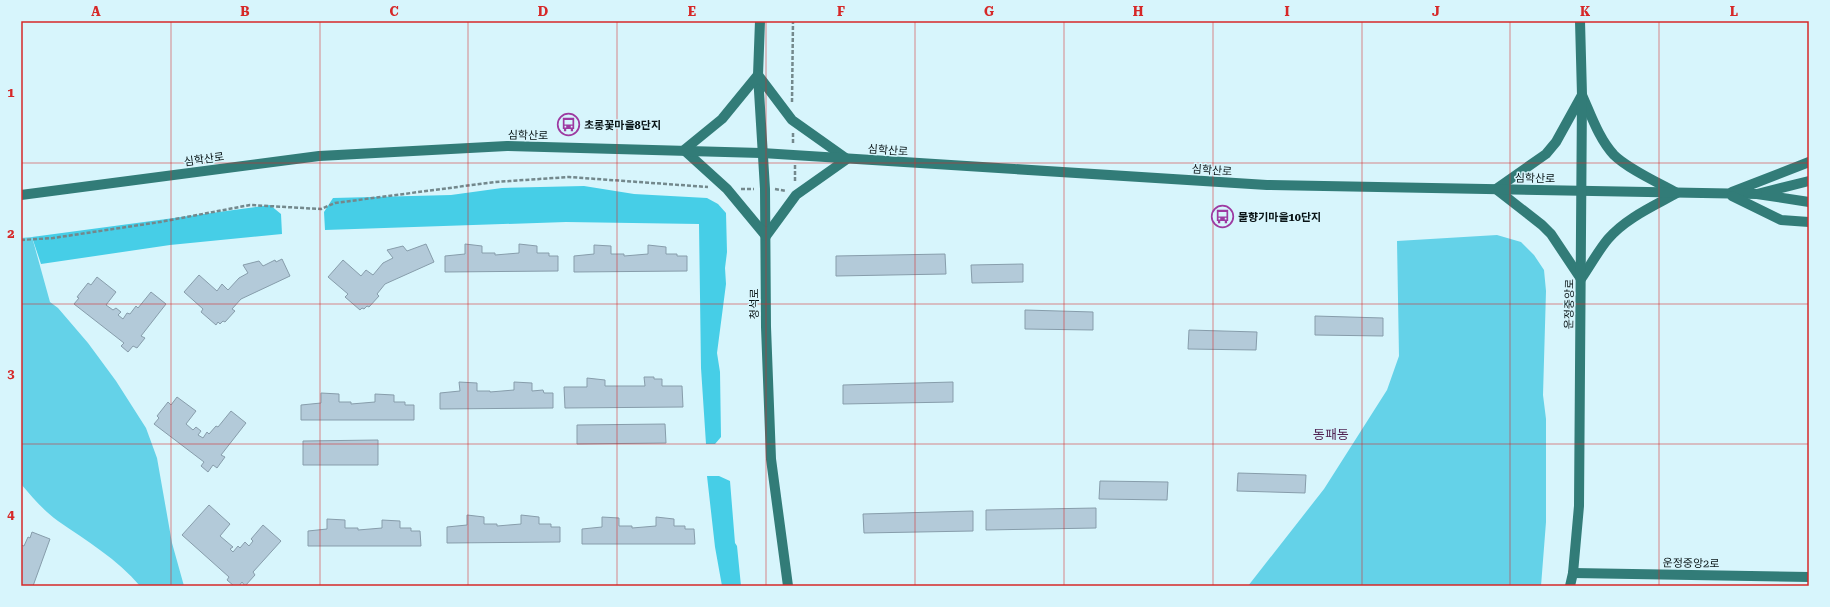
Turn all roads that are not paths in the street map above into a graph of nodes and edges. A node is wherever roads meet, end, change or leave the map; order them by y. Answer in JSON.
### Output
{"nodes":[{"id":1,"x":760,"y":21,"type":"edge"},
{"id":2,"x":1580,"y":21,"type":"edge"},
{"id":3,"x":758,"y":75,"type":"junction"},
{"id":4,"x":1582,"y":95,"type":"junction"},
{"id":5,"x":684,"y":150,"type":"junction"},
{"id":6,"x":761,"y":152,"type":"junction"},
{"id":7,"x":847,"y":159,"type":"junction"},
{"id":8,"x":1809,"y":162,"type":"edge"},
{"id":9,"x":1809,"y":181,"type":"edge"},
{"id":10,"x":1496,"y":189,"type":"junction"},
{"id":11,"x":1582,"y":191,"type":"junction"},
{"id":12,"x":1677,"y":193,"type":"junction"},
{"id":13,"x":1728,"y":194,"type":"junction"},
{"id":14,"x":1757,"y":194,"type":"junction"},
{"id":15,"x":21,"y":195,"type":"edge"},
{"id":16,"x":1809,"y":202,"type":"edge"},
{"id":17,"x":1809,"y":222,"type":"edge"},
{"id":18,"x":766,"y":236,"type":"junction"},
{"id":19,"x":1581,"y":279,"type":"junction"},
{"id":20,"x":1573,"y":573,"type":"junction"},
{"id":21,"x":1809,"y":577,"type":"edge"},
{"id":22,"x":788,"y":586,"type":"edge"},
{"id":23,"x":1570,"y":586,"type":"edge"}],
"edges":[{"from":1,"to":3,"type":"street","name":"청석로"},
{"from":2,"to":4,"type":"street","name":"운정중앙로"},
{"from":3,"to":5,"type":"street"},
{"from":3,"to":6,"type":"street","name":"청석로"},
{"from":3,"to":7,"type":"street"},
{"from":4,"to":10,"type":"street"},
{"from":4,"to":11,"type":"street","name":"운정중앙로"},
{"from":4,"to":12,"type":"street"},
{"from":5,"to":6,"type":"street","name":"심학산로"},
{"from":5,"to":15,"type":"street","name":"심학산로"},
{"from":5,"to":18,"type":"street"},
{"from":6,"to":7,"type":"street","name":"심학산로"},
{"from":6,"to":18,"type":"street","name":"청석로"},
{"from":7,"to":10,"type":"street","name":"심학산로"},
{"from":7,"to":18,"type":"street"},
{"from":8,"to":13,"type":"street"},
{"from":9,"to":14,"type":"street"},
{"from":10,"to":11,"type":"street","name":"심학산로"},
{"from":10,"to":19,"type":"street"},
{"from":11,"to":12,"type":"street","name":"심학산로"},
{"from":11,"to":19,"type":"street","name":"운정중앙로"},
{"from":12,"to":13,"type":"street","name":"심학산로"},
{"from":12,"to":19,"type":"street"},
{"from":13,"to":14,"type":"street","name":"심학산로"},
{"from":13,"to":17,"type":"street"},
{"from":14,"to":16,"type":"street"},
{"from":18,"to":22,"type":"street","name":"청석로"},
{"from":19,"to":20,"type":"street","name":"운정중앙로"},
{"from":20,"to":21,"type":"street","name":"운정중앙2로"},
{"from":20,"to":23,"type":"street","name":"운정중앙로"}]}
